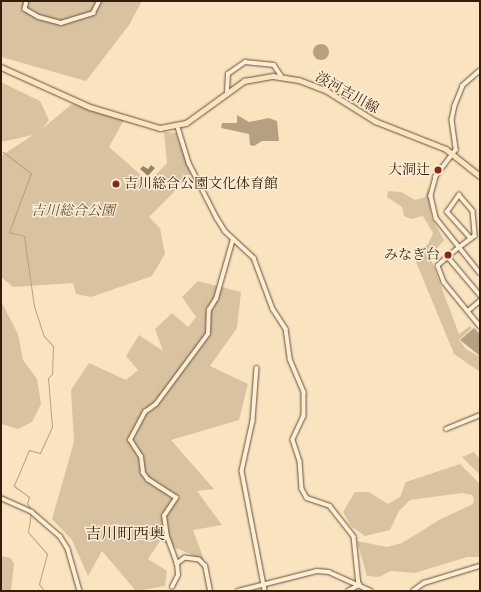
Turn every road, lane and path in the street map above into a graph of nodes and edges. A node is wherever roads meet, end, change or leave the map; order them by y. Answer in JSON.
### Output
{"nodes":[{"id":1,"x":27,"y":1,"type":"edge"},
{"id":2,"x":99,"y":1,"type":"edge"},
{"id":3,"x":1,"y":67,"type":"edge"},
{"id":4,"x":480,"y":71,"type":"edge"},
{"id":5,"x":282,"y":77,"type":"junction"},
{"id":6,"x":227,"y":92,"type":"junction"},
{"id":7,"x":178,"y":127,"type":"junction"},
{"id":8,"x":453,"y":153,"type":"junction"},
{"id":9,"x":480,"y":176,"type":"edge"},
{"id":10,"x":234,"y":239,"type":"junction"},
{"id":11,"x":470,"y":239,"type":"junction"},
{"id":12,"x":459,"y":248,"type":"junction"},
{"id":13,"x":448,"y":257,"type":"junction"},
{"id":14,"x":480,"y":273,"type":"edge"},
{"id":15,"x":480,"y":295,"type":"edge"},
{"id":16,"x":480,"y":301,"type":"edge"},
{"id":17,"x":468,"y":311,"type":"junction"},
{"id":18,"x":480,"y":326,"type":"edge"},
{"id":19,"x":257,"y":368,"type":"dead end"},
{"id":20,"x":480,"y":416,"type":"edge"},
{"id":21,"x":446,"y":429,"type":"dead end"},
{"id":22,"x":1,"y":498,"type":"edge"},
{"id":23,"x":177,"y":564,"type":"junction"},
{"id":24,"x":480,"y":566,"type":"edge"},
{"id":25,"x":265,"y":583,"type":"junction"},
{"id":26,"x":359,"y":585,"type":"junction"},
{"id":27,"x":172,"y":587,"type":"dead end"},
{"id":28,"x":80,"y":591,"type":"edge"},
{"id":29,"x":210,"y":591,"type":"edge"},
{"id":30,"x":238,"y":591,"type":"edge"},
{"id":31,"x":265,"y":591,"type":"edge"},
{"id":32,"x":348,"y":591,"type":"edge"},
{"id":33,"x":371,"y":591,"type":"edge"},
{"id":34,"x":413,"y":591,"type":"edge"}],
"edges":[{"from":1,"to":2,"type":"street"},
{"from":3,"to":7,"type":"main road","name":"淡河吉川線"},
{"from":4,"to":8,"type":"street"},
{"from":5,"to":6,"type":"main road","name":"淡河吉川線"},
{"from":5,"to":6,"type":"street"},
{"from":5,"to":8,"type":"main road","name":"淡河吉川線"},
{"from":6,"to":7,"type":"main road","name":"淡河吉川線"},
{"from":7,"to":10,"type":"street"},
{"from":8,"to":9,"type":"main road","name":"淡河吉川線"},
{"from":8,"to":12,"type":"street"},
{"from":10,"to":23,"type":"street"},
{"from":10,"to":26,"type":"street"},
{"from":11,"to":11,"type":"street"},
{"from":11,"to":12,"type":"street"},
{"from":12,"to":13,"type":"street"},
{"from":12,"to":14,"type":"street"},
{"from":13,"to":15,"type":"street"},
{"from":13,"to":17,"type":"street"},
{"from":16,"to":17,"type":"street"},
{"from":17,"to":18,"type":"street"},
{"from":19,"to":25,"type":"street"},
{"from":20,"to":21,"type":"street"},
{"from":22,"to":28,"type":"street"},
{"from":23,"to":27,"type":"street"},
{"from":23,"to":29,"type":"street"},
{"from":24,"to":34,"type":"street"},
{"from":25,"to":26,"type":"street"},
{"from":25,"to":30,"type":"street"},
{"from":25,"to":31,"type":"street"},
{"from":26,"to":32,"type":"street"},
{"from":26,"to":33,"type":"street"}]}
